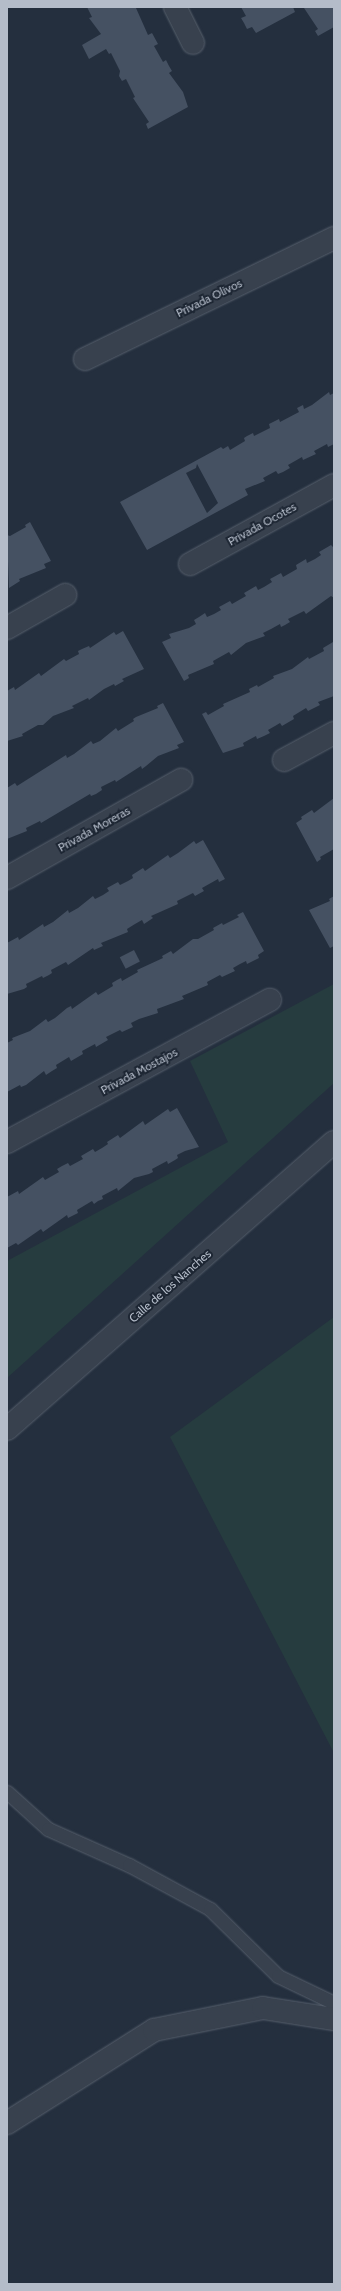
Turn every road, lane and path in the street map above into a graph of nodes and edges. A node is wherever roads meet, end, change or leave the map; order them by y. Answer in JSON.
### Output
{"nodes":[{"id":1,"x":175,"y":7,"type":"edge"},
{"id":2,"x":193,"y":43,"type":"dead end"},
{"id":3,"x":334,"y":238,"type":"edge"},
{"id":4,"x":85,"y":359,"type":"dead end"},
{"id":5,"x":334,"y":485,"type":"edge"},
{"id":6,"x":190,"y":564,"type":"dead end"},
{"id":7,"x":65,"y":595,"type":"dead end"},
{"id":8,"x":7,"y":628,"type":"edge"},
{"id":9,"x":334,"y":733,"type":"edge"},
{"id":10,"x":284,"y":760,"type":"dead end"},
{"id":11,"x":181,"y":780,"type":"dead end"},
{"id":12,"x":7,"y":878,"type":"edge"},
{"id":13,"x":270,"y":1000,"type":"dead end"},
{"id":14,"x":7,"y":1142,"type":"edge"},
{"id":15,"x":334,"y":1142,"type":"edge"},
{"id":16,"x":7,"y":1430,"type":"edge"},
{"id":17,"x":7,"y":1792,"type":"edge"},
{"id":18,"x":334,"y":2003,"type":"edge"},
{"id":19,"x":334,"y":2019,"type":"edge"},
{"id":20,"x":7,"y":2123,"type":"edge"}],
"edges":[{"from":1,"to":2,"type":"street"},
{"from":3,"to":4,"type":"street","name":"Privada Olivos"},
{"from":5,"to":6,"type":"street","name":"Privada Ocotes"},
{"from":7,"to":8,"type":"street"},
{"from":9,"to":10,"type":"street"},
{"from":11,"to":12,"type":"street","name":"Privada Moreras"},
{"from":13,"to":14,"type":"street","name":"Privada Mostajos"},
{"from":15,"to":16,"type":"street","name":"Calle de los Nanches"},
{"from":17,"to":18,"type":"lane"},
{"from":19,"to":20,"type":"street"}]}
